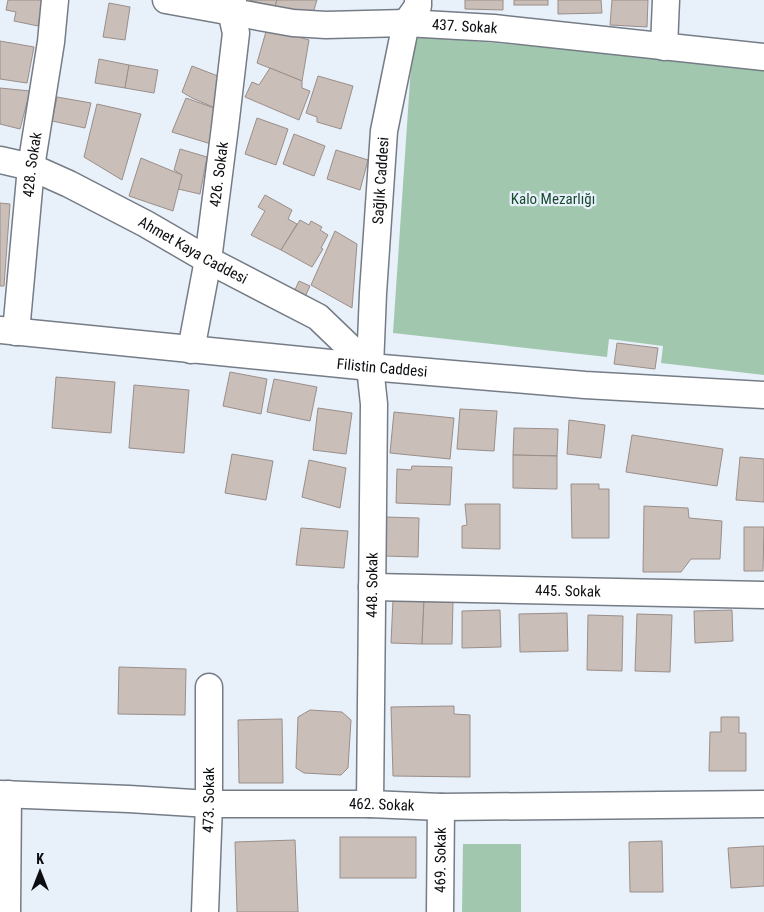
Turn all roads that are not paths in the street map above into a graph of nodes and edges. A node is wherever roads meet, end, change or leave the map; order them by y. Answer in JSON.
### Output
{"nodes":[{"id":1,"x":55,"y":0,"type":"edge"},
{"id":2,"x":166,"y":0,"type":"edge"},
{"id":3,"x":418,"y":0,"type":"edge"},
{"id":4,"x":666,"y":0,"type":"edge"},
{"id":5,"x":232,"y":5,"type":"edge"},
{"id":6,"x":406,"y":23,"type":"junction"},
{"id":7,"x":664,"y":47,"type":"junction"},
{"id":8,"x":764,"y":57,"type":"edge"},
{"id":9,"x":0,"y":160,"type":"edge"},
{"id":10,"x":31,"y":167,"type":"junction"},
{"id":11,"x":208,"y":260,"type":"junction"},
{"id":12,"x":8,"y":331,"type":"edge"},
{"id":13,"x":191,"y":350,"type":"junction"},
{"id":14,"x":370,"y":367,"type":"junction"},
{"id":15,"x":764,"y":395,"type":"edge"},
{"id":16,"x":372,"y":587,"type":"junction"},
{"id":17,"x":764,"y":595,"type":"edge"},
{"id":18,"x":209,"y":687,"type":"dead end"},
{"id":19,"x":4,"y":794,"type":"edge"},
{"id":20,"x":209,"y":804,"type":"junction"},
{"id":21,"x":370,"y":804,"type":"junction"},
{"id":22,"x":764,"y":804,"type":"edge"},
{"id":23,"x":441,"y":807,"type":"junction"},
{"id":24,"x":7,"y":912,"type":"edge"},
{"id":25,"x":205,"y":912,"type":"edge"},
{"id":26,"x":440,"y":912,"type":"edge"}],
"edges":[{"from":1,"to":10,"type":"street","name":"428. Sokak"},
{"from":2,"to":5,"type":"street","name":"437. Sokak"},
{"from":3,"to":6,"type":"street","name":"Sağlık Caddesi"},
{"from":4,"to":7,"type":"street"},
{"from":5,"to":6,"type":"street","name":"437. Sokak"},
{"from":5,"to":11,"type":"street","name":"426. Sokak"},
{"from":6,"to":7,"type":"street","name":"437. Sokak"},
{"from":6,"to":14,"type":"street","name":"Sağlık Caddesi"},
{"from":7,"to":8,"type":"street","name":"437. Sokak"},
{"from":9,"to":10,"type":"street","name":"Ahmet Kaya Caddesi"},
{"from":10,"to":11,"type":"street","name":"Ahmet Kaya Caddesi"},
{"from":10,"to":12,"type":"street","name":"428. Sokak"},
{"from":11,"to":13,"type":"street","name":"426. Sokak"},
{"from":11,"to":14,"type":"street","name":"Ahmet Kaya Caddesi"},
{"from":12,"to":13,"type":"street","name":"Filistin Caddesi"},
{"from":13,"to":14,"type":"street","name":"Filistin Caddesi"},
{"from":14,"to":15,"type":"street","name":"Filistin Caddesi"},
{"from":14,"to":16,"type":"street","name":"448. Sokak"},
{"from":16,"to":17,"type":"street","name":"445. Sokak"},
{"from":16,"to":21,"type":"street","name":"448. Sokak"},
{"from":18,"to":20,"type":"street","name":"473. Sokak"},
{"from":19,"to":20,"type":"street","name":"462. Sokak"},
{"from":19,"to":24,"type":"street"},
{"from":20,"to":21,"type":"street","name":"462. Sokak"},
{"from":20,"to":25,"type":"street","name":"473. Sokak"},
{"from":21,"to":23,"type":"street","name":"462. Sokak"},
{"from":22,"to":23,"type":"street","name":"462. Sokak"},
{"from":23,"to":26,"type":"street","name":"469. Sokak"}]}
